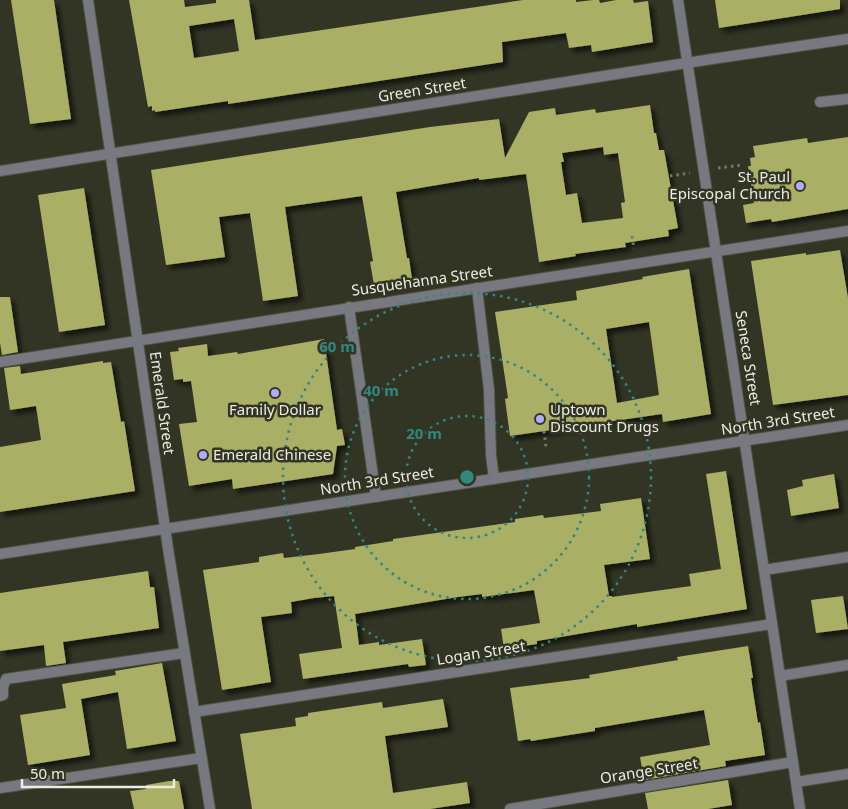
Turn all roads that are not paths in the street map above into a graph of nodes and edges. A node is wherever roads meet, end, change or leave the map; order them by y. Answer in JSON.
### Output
{"nodes":[{"id":1,"x":88,"y":0,"type":"edge"},
{"id":2,"x":678,"y":0,"type":"edge"},
{"id":3,"x":848,"y":40,"type":"edge"},
{"id":4,"x":687,"y":63,"type":"junction"},
{"id":5,"x":848,"y":99,"type":"edge"},
{"id":6,"x":820,"y":102,"type":"dead end"},
{"id":7,"x":112,"y":154,"type":"junction"},
{"id":8,"x":0,"y":171,"type":"edge"},
{"id":9,"x":848,"y":231,"type":"edge"},
{"id":10,"x":716,"y":251,"type":"junction"},
{"id":11,"x":477,"y":288,"type":"junction"},
{"id":12,"x":349,"y":307,"type":"junction"},
{"id":13,"x":138,"y":340,"type":"junction"},
{"id":14,"x":0,"y":362,"type":"edge"},
{"id":15,"x":848,"y":425,"type":"edge"},
{"id":16,"x":745,"y":441,"type":"junction"},
{"id":17,"x":494,"y":479,"type":"junction"},
{"id":18,"x":376,"y":497,"type":"junction"},
{"id":19,"x":165,"y":528,"type":"junction"},
{"id":20,"x":0,"y":554,"type":"edge"},
{"id":21,"x":848,"y":557,"type":"edge"},
{"id":22,"x":764,"y":570,"type":"junction"},
{"id":23,"x":772,"y":624,"type":"junction"},
{"id":24,"x":184,"y":653,"type":"junction"},
{"id":25,"x":848,"y":665,"type":"edge"},
{"id":26,"x":780,"y":676,"type":"junction"},
{"id":27,"x":1,"y":696,"type":"edge"},
{"id":28,"x":194,"y":712,"type":"junction"},
{"id":29,"x":201,"y":758,"type":"junction"},
{"id":30,"x":793,"y":762,"type":"junction"},
{"id":31,"x":848,"y":774,"type":"edge"},
{"id":32,"x":796,"y":782,"type":"junction"},
{"id":33,"x":0,"y":788,"type":"edge"},
{"id":34,"x":210,"y":809,"type":"edge"},
{"id":35,"x":510,"y":809,"type":"edge"},
{"id":36,"x":800,"y":809,"type":"edge"}],
"edges":[{"from":1,"to":7,"type":"street","name":"Emerald Street"},
{"from":2,"to":4,"type":"street","name":"Seneca Street"},
{"from":3,"to":4,"type":"street","name":"Green Street"},
{"from":4,"to":7,"type":"street","name":"Green Street"},
{"from":4,"to":10,"type":"street","name":"Seneca Street"},
{"from":5,"to":6,"type":"street"},
{"from":7,"to":8,"type":"street","name":"Green Street"},
{"from":7,"to":13,"type":"street","name":"Emerald Street"},
{"from":9,"to":10,"type":"street","name":"Susquehanna Street"},
{"from":10,"to":11,"type":"street","name":"Susquehanna Street"},
{"from":10,"to":16,"type":"street","name":"Seneca Street"},
{"from":11,"to":12,"type":"street","name":"Susquehanna Street"},
{"from":11,"to":17,"type":"street"},
{"from":12,"to":13,"type":"street","name":"Susquehanna Street"},
{"from":12,"to":18,"type":"street"},
{"from":13,"to":14,"type":"street","name":"Susquehanna Street"},
{"from":13,"to":19,"type":"street","name":"Emerald Street"},
{"from":15,"to":16,"type":"street","name":"North 3rd Street"},
{"from":16,"to":17,"type":"street","name":"North 3rd Street"},
{"from":16,"to":22,"type":"street","name":"Seneca Street"},
{"from":17,"to":18,"type":"street","name":"North 3rd Street"},
{"from":18,"to":19,"type":"street","name":"North 3rd Street"},
{"from":19,"to":20,"type":"street","name":"North 3rd Street"},
{"from":19,"to":24,"type":"street","name":"Emerald Street"},
{"from":21,"to":22,"type":"street"},
{"from":22,"to":23,"type":"street","name":"Seneca Street"},
{"from":23,"to":26,"type":"street","name":"Seneca Street"},
{"from":23,"to":28,"type":"street","name":"Logan Street"},
{"from":24,"to":27,"type":"street"},
{"from":24,"to":28,"type":"street","name":"Emerald Street"},
{"from":25,"to":26,"type":"street"},
{"from":26,"to":30,"type":"street","name":"Seneca Street"},
{"from":28,"to":29,"type":"street","name":"Emerald Street"},
{"from":29,"to":33,"type":"street"},
{"from":29,"to":34,"type":"street","name":"Emerald Street"},
{"from":30,"to":32,"type":"street","name":"Seneca Street"},
{"from":30,"to":35,"type":"street","name":"Orange Street"},
{"from":31,"to":32,"type":"street"},
{"from":32,"to":36,"type":"street","name":"Seneca Street"}]}
